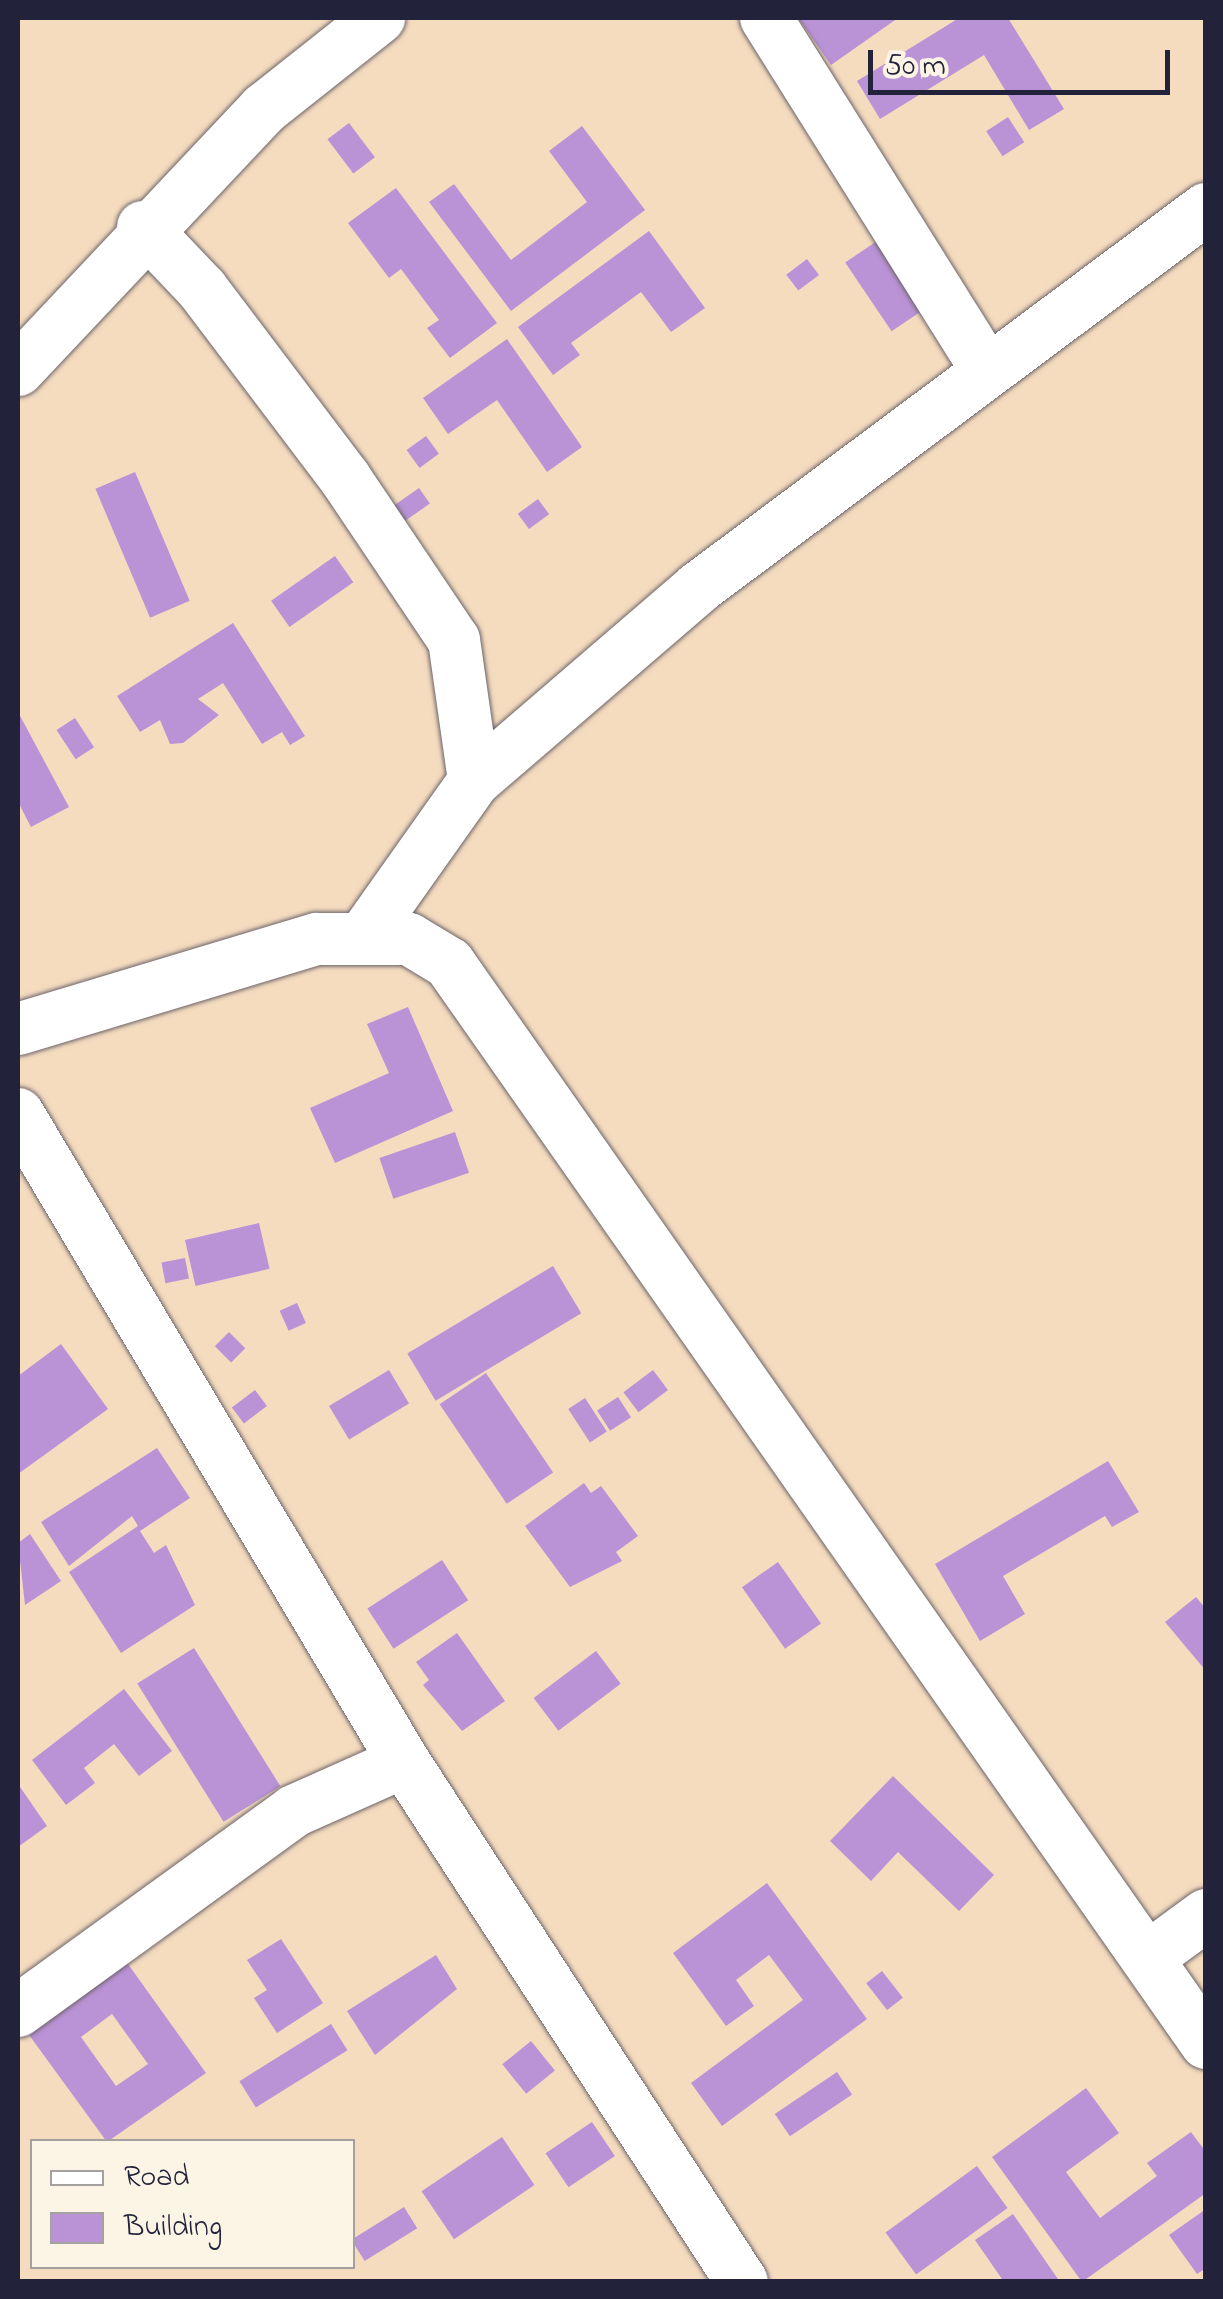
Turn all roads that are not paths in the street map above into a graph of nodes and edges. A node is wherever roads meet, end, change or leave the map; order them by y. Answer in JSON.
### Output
{"nodes":[{"id":1,"x":379,"y":18,"type":"edge"},
{"id":2,"x":766,"y":18,"type":"edge"},
{"id":3,"x":1206,"y":209,"type":"edge"},
{"id":4,"x":144,"y":228,"type":"junction"},
{"id":5,"x":984,"y":366,"type":"junction"},
{"id":6,"x":18,"y":370,"type":"edge"},
{"id":7,"x":474,"y":781,"type":"junction"},
{"id":8,"x":365,"y":936,"type":"junction"},
{"id":9,"x":18,"y":1029,"type":"edge"},
{"id":10,"x":18,"y":1114,"type":"edge"},
{"id":11,"x":34,"y":1184,"type":"edge"},
{"id":12,"x":404,"y":1762,"type":"junction"},
{"id":13,"x":1206,"y":1915,"type":"edge"},
{"id":14,"x":1149,"y":1957,"type":"junction"},
{"id":15,"x":18,"y":2012,"type":"edge"},
{"id":16,"x":1206,"y":2043,"type":"edge"},
{"id":17,"x":742,"y":2282,"type":"edge"}],
"edges":[{"from":1,"to":4,"type":"street"},
{"from":2,"to":5,"type":"street"},
{"from":3,"to":5,"type":"street"},
{"from":4,"to":6,"type":"street"},
{"from":4,"to":7,"type":"street"},
{"from":5,"to":7,"type":"street"},
{"from":7,"to":8,"type":"street"},
{"from":8,"to":9,"type":"street"},
{"from":8,"to":14,"type":"street"},
{"from":10,"to":11,"type":"street"},
{"from":11,"to":12,"type":"street"},
{"from":12,"to":15,"type":"street"},
{"from":12,"to":17,"type":"street"},
{"from":13,"to":14,"type":"street"},
{"from":14,"to":16,"type":"street"}]}
